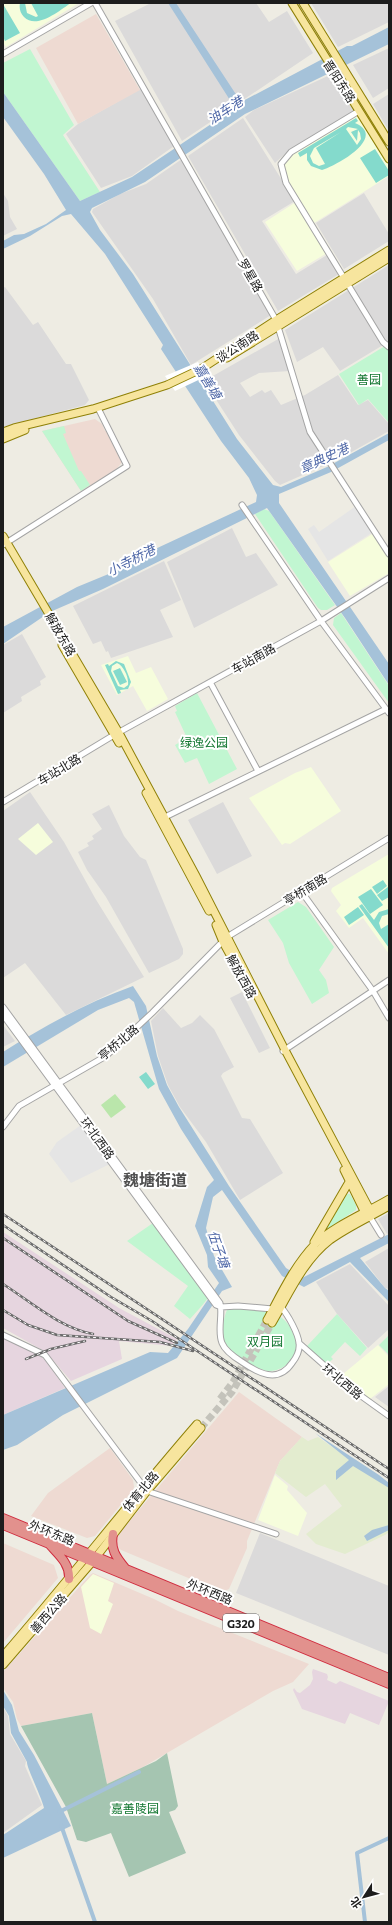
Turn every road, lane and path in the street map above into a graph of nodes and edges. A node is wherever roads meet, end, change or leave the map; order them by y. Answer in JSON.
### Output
{"nodes":[{"id":1,"x":91,"y":3,"type":"edge"},
{"id":2,"x":95,"y":3,"type":"edge"},
{"id":3,"x":292,"y":3,"type":"edge"},
{"id":4,"x":303,"y":3,"type":"edge"},
{"id":5,"x":3,"y":54,"type":"edge"},
{"id":6,"x":360,"y":111,"type":"junction"},
{"id":7,"x":389,"y":142,"type":"edge"},
{"id":8,"x":389,"y":159,"type":"edge"},
{"id":9,"x":389,"y":250,"type":"edge"},
{"id":10,"x":389,"y":258,"type":"edge"},
{"id":11,"x":346,"y":281,"type":"junction"},
{"id":12,"x":277,"y":323,"type":"junction"},
{"id":13,"x":389,"y":347,"type":"edge"},
{"id":14,"x":99,"y":410,"type":"junction"},
{"id":15,"x":3,"y":432,"type":"edge"},
{"id":16,"x":3,"y":439,"type":"edge"},
{"id":17,"x":242,"y":505,"type":"dead end"},
{"id":18,"x":4,"y":543,"type":"edge"},
{"id":19,"x":389,"y":554,"type":"edge"},
{"id":20,"x":389,"y":578,"type":"edge"},
{"id":21,"x":321,"y":620,"type":"junction"},
{"id":22,"x":210,"y":682,"type":"junction"},
{"id":23,"x":387,"y":711,"type":"edge"},
{"id":24,"x":116,"y":734,"type":"junction"},
{"id":25,"x":258,"y":771,"type":"junction"},
{"id":26,"x":3,"y":802,"type":"edge"},
{"id":27,"x":162,"y":818,"type":"junction"},
{"id":28,"x":389,"y":838,"type":"edge"},
{"id":29,"x":301,"y":891,"type":"junction"},
{"id":30,"x":225,"y":939,"type":"junction"},
{"id":31,"x":389,"y":980,"type":"edge"},
{"id":32,"x":373,"y":991,"type":"junction"},
{"id":33,"x":3,"y":1007,"type":"edge"},
{"id":34,"x":3,"y":1015,"type":"edge"},
{"id":35,"x":389,"y":1018,"type":"edge"},
{"id":36,"x":20,"y":1034,"type":"junction"},
{"id":37,"x":284,"y":1051,"type":"junction"},
{"id":38,"x":56,"y":1084,"type":"junction"},
{"id":39,"x":3,"y":1127,"type":"edge"},
{"id":40,"x":349,"y":1182,"type":"junction"},
{"id":41,"x":389,"y":1200,"type":"edge"},
{"id":42,"x":389,"y":1206,"type":"edge"},
{"id":43,"x":369,"y":1213,"type":"junction"},
{"id":44,"x":381,"y":1235,"type":"dead end"},
{"id":45,"x":309,"y":1251,"type":"junction"},
{"id":46,"x":299,"y":1269,"type":"junction"},
{"id":47,"x":288,"y":1289,"type":"junction"},
{"id":48,"x":219,"y":1305,"type":"junction"},
{"id":49,"x":281,"y":1307,"type":"junction"},
{"id":50,"x":273,"y":1309,"type":"junction"},
{"id":51,"x":3,"y":1335,"type":"edge"},
{"id":52,"x":299,"y":1343,"type":"junction"},
{"id":53,"x":389,"y":1416,"type":"edge"},
{"id":54,"x":199,"y":1426,"type":"tunnel mouth"},
{"id":55,"x":145,"y":1488,"type":"junction"},
{"id":56,"x":3,"y":1518,"type":"edge"},
{"id":57,"x":3,"y":1525,"type":"edge"},
{"id":58,"x":113,"y":1534,"type":"junction"},
{"id":59,"x":276,"y":1534,"type":"dead end"},
{"id":60,"x":48,"y":1543,"type":"junction"},
{"id":61,"x":91,"y":1557,"type":"junction"},
{"id":62,"x":126,"y":1569,"type":"junction"},
{"id":63,"x":70,"y":1579,"type":"junction"},
{"id":64,"x":3,"y":1656,"type":"edge"},
{"id":65,"x":3,"y":1664,"type":"edge"},
{"id":66,"x":389,"y":1678,"type":"edge"},
{"id":67,"x":389,"y":1684,"type":"edge"}],
"edges":[{"from":1,"to":5,"type":"street"},
{"from":2,"to":12,"type":"street","name":"罗星路"},
{"from":3,"to":6,"type":"main road","name":"晋阳东路"},
{"from":4,"to":7,"type":"main road","name":"晋阳东路"},
{"from":6,"to":8,"type":"main road","name":"晋阳东路"},
{"from":6,"to":11,"type":"street"},
{"from":9,"to":11,"type":"main road","name":"谈公南路"},
{"from":10,"to":11,"type":"main road","name":"谈公南路"},
{"from":11,"to":12,"type":"main road","name":"谈公南路"},
{"from":11,"to":13,"type":"street"},
{"from":12,"to":14,"type":"main road","name":"谈公南路"},
{"from":12,"to":19,"type":"street","name":"罗星路"},
{"from":14,"to":15,"type":"main road","name":"谈公南路"},
{"from":14,"to":16,"type":"main road","name":"谈公南路"},
{"from":14,"to":18,"type":"street"},
{"from":17,"to":21,"type":"street"},
{"from":18,"to":24,"type":"main road","name":"解放东路"},
{"from":20,"to":21,"type":"street","name":"车站南路"},
{"from":21,"to":22,"type":"street","name":"车站南路"},
{"from":21,"to":23,"type":"street"},
{"from":22,"to":24,"type":"street","name":"车站南路"},
{"from":22,"to":25,"type":"street"},
{"from":23,"to":25,"type":"street"},
{"from":24,"to":26,"type":"street","name":"车站北路"},
{"from":24,"to":27,"type":"main road","name":"解放西路"},
{"from":25,"to":27,"type":"street"},
{"from":27,"to":30,"type":"main road","name":"解放西路"},
{"from":28,"to":29,"type":"street","name":"亭桥南路"},
{"from":29,"to":30,"type":"street","name":"亭桥南路"},
{"from":29,"to":32,"type":"street"},
{"from":30,"to":37,"type":"main road","name":"解放西路"},
{"from":30,"to":38,"type":"street","name":"亭桥北路"},
{"from":31,"to":32,"type":"street"},
{"from":32,"to":35,"type":"street"},
{"from":32,"to":37,"type":"street"},
{"from":33,"to":36,"type":"street","name":"环北西路"},
{"from":34,"to":36,"type":"street","name":"环北西路"},
{"from":36,"to":38,"type":"street","name":"环北西路"},
{"from":37,"to":40,"type":"main road","name":"解放西路"},
{"from":37,"to":43,"type":"main road","name":"解放西路"},
{"from":38,"to":39,"type":"street","name":"亭桥北路"},
{"from":38,"to":48,"type":"street","name":"环北西路"},
{"from":40,"to":43,"type":"main road","name":"解放西路"},
{"from":40,"to":45,"type":"main road"},
{"from":41,"to":43,"type":"main road"},
{"from":42,"to":43,"type":"main road"},
{"from":43,"to":44,"type":"street","name":"解放西路"},
{"from":43,"to":45,"type":"main road"},
{"from":43,"to":46,"type":"main road"},
{"from":45,"to":46,"type":"main road"},
{"from":46,"to":47,"type":"main road"},
{"from":47,"to":49,"type":"main road"},
{"from":47,"to":50,"type":"main road"},
{"from":48,"to":50,"type":"street"},
{"from":48,"to":52,"type":"street"},
{"from":49,"to":50,"type":"main road"},
{"from":49,"to":52,"type":"street","name":"环北西路"},
{"from":51,"to":55,"type":"street"},
{"from":52,"to":53,"type":"street","name":"环北西路"},
{"from":54,"to":55,"type":"main road","name":"体育北路"},
{"from":55,"to":58,"type":"main road","name":"体育北路"},
{"from":55,"to":59,"type":"street"},
{"from":55,"to":61,"type":"main road","name":"体育北路"},
{"from":56,"to":61,"type":"highway","name":"外环东路","number":"G320"},
{"from":57,"to":60,"type":"highway","name":"外环东路"},
{"from":58,"to":61,"type":"main road","name":"体育北路"},
{"from":58,"to":62,"type":"highway"},
{"from":60,"to":61,"type":"highway","name":"外环东路"},
{"from":60,"to":63,"type":"highway"},
{"from":61,"to":62,"type":"highway","name":"外环西路","number":"G320"},
{"from":61,"to":63,"type":"main road","name":"善西公路"},
{"from":61,"to":65,"type":"main road","name":"善西公路"},
{"from":61,"to":67,"type":"highway","name":"外环西路","number":"G320"},
{"from":62,"to":66,"type":"highway","name":"外环西路","number":"G320"},
{"from":63,"to":64,"type":"main road","name":"善西公路"}]}
